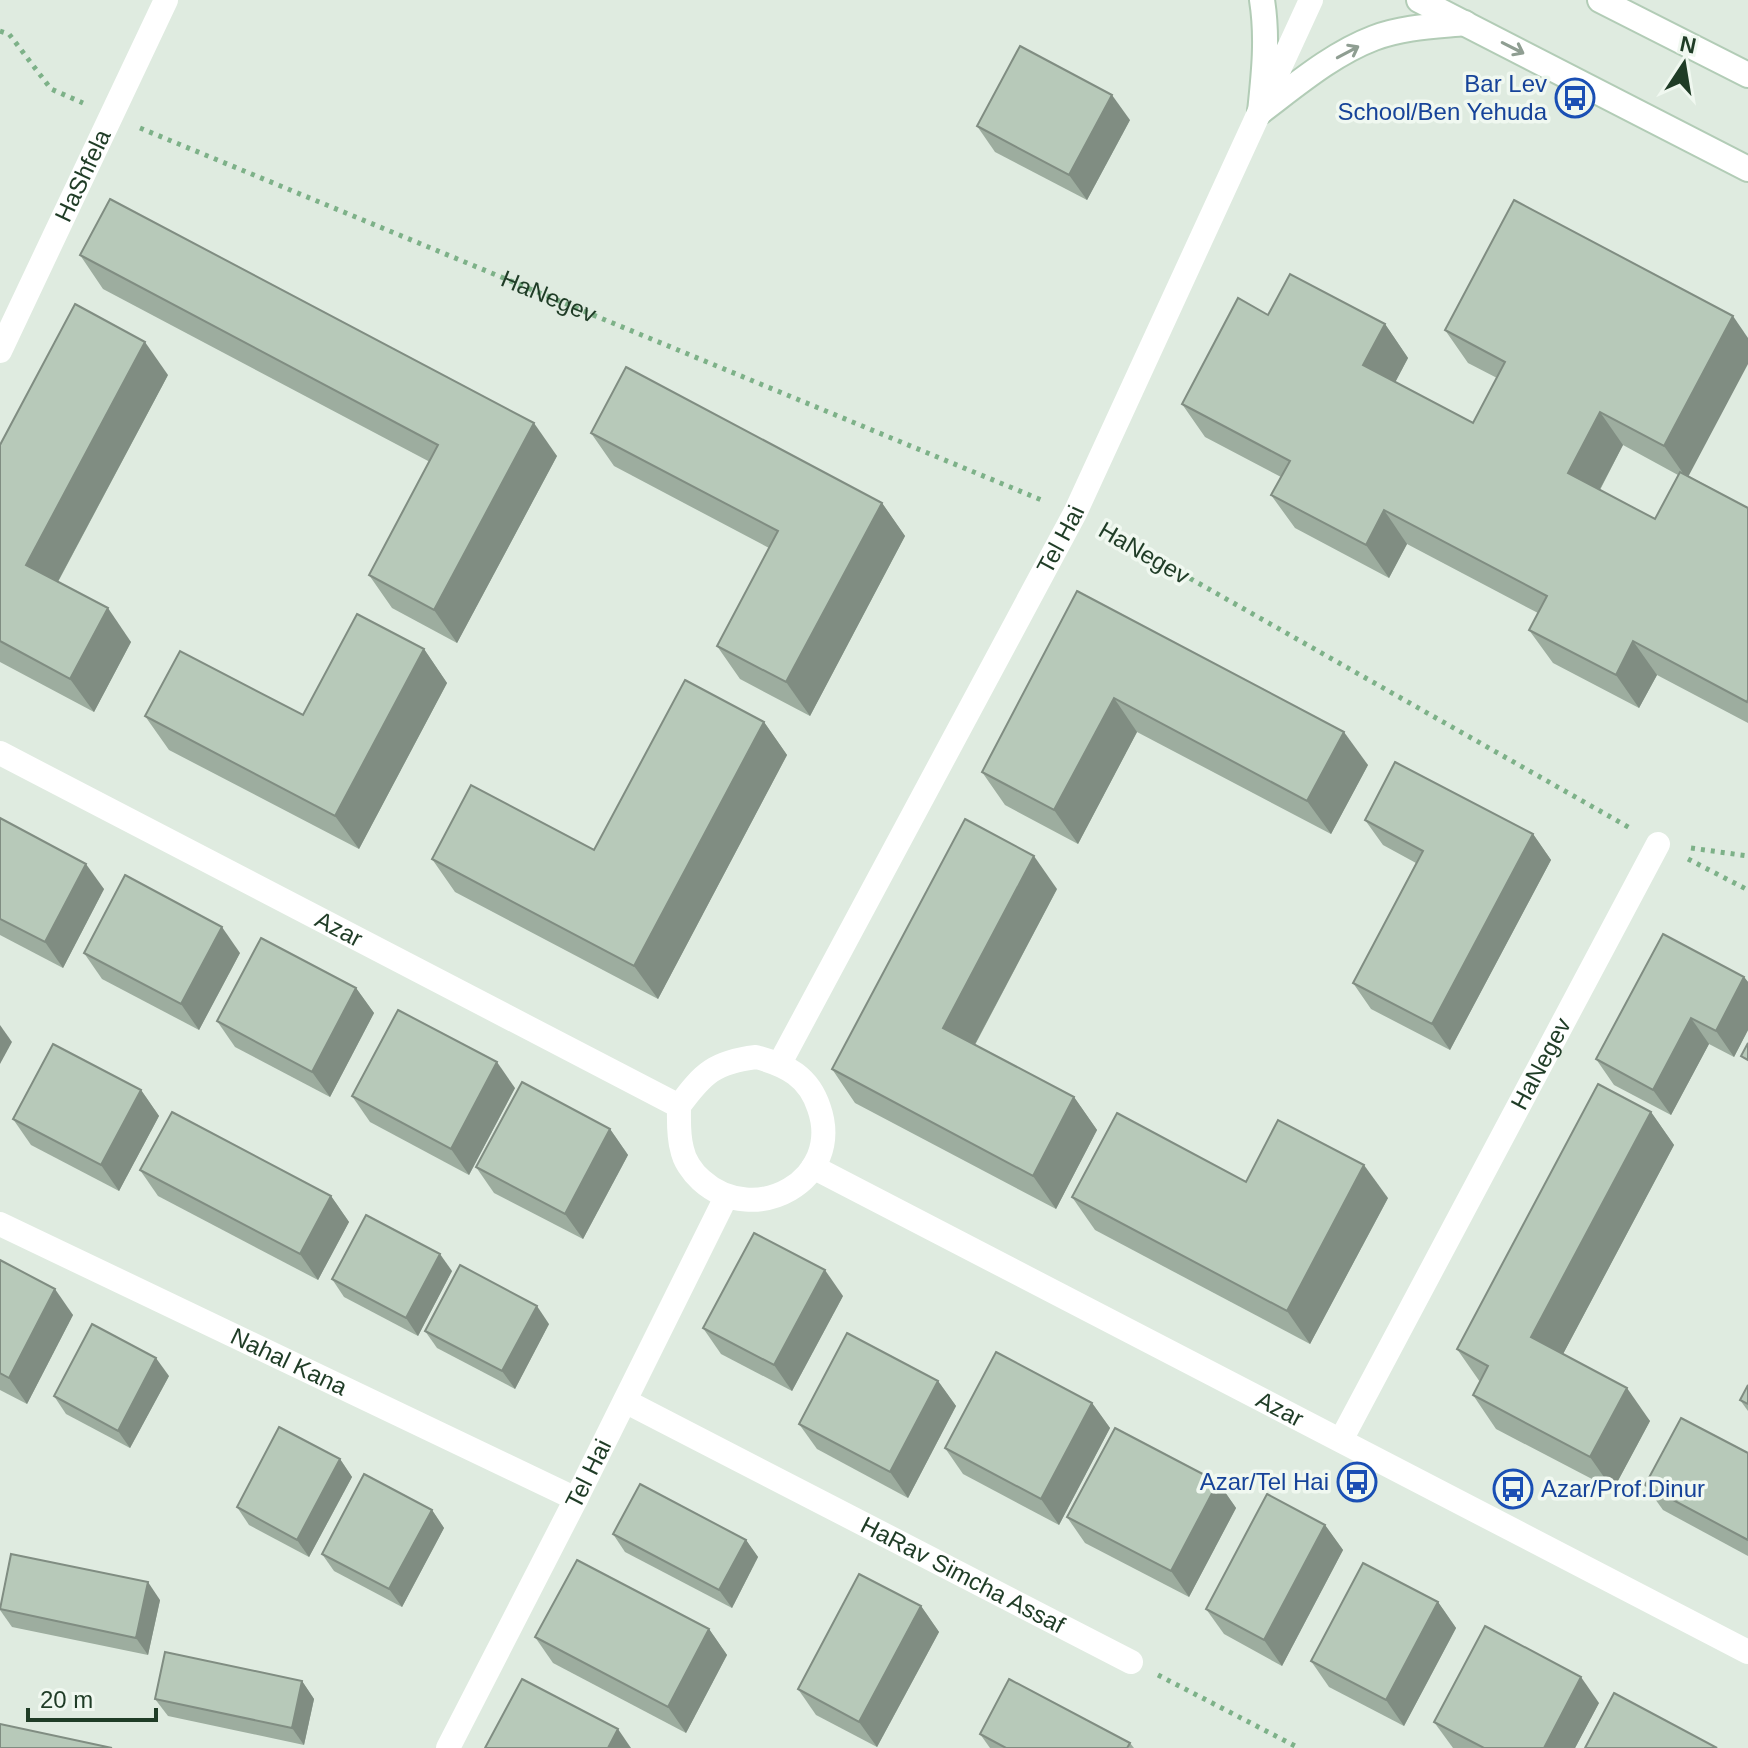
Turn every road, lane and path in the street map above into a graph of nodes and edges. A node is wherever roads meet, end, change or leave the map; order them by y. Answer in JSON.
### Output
{"nodes":[{"id":1,"x":166,"y":0,"type":"edge"},
{"id":2,"x":1262,"y":0,"type":"edge"},
{"id":3,"x":1311,"y":0,"type":"edge"},
{"id":4,"x":1419,"y":0,"type":"edge"},
{"id":5,"x":1600,"y":0,"type":"edge"},
{"id":6,"x":1465,"y":23,"type":"junction"},
{"id":7,"x":0,"y":31,"type":"edge"},
{"id":8,"x":1748,"y":75,"type":"edge"},
{"id":9,"x":1260,"y":112,"type":"junction"},
{"id":10,"x":110,"y":116,"type":"junction"},
{"id":11,"x":1748,"y":169,"type":"edge"},
{"id":12,"x":0,"y":351,"type":"edge"},
{"id":13,"x":1075,"y":513,"type":"junction"},
{"id":14,"x":0,"y":753,"type":"edge"},
{"id":15,"x":1658,"y":844,"type":"junction"},
{"id":16,"x":1748,"y":856,"type":"edge"},
{"id":17,"x":1748,"y":890,"type":"edge"},
{"id":18,"x":780,"y":1063,"type":"junction"},
{"id":19,"x":679,"y":1106,"type":"junction"},
{"id":20,"x":813,"y":1167,"type":"junction"},
{"id":21,"x":726,"y":1197,"type":"junction"},
{"id":22,"x":0,"y":1224,"type":"edge"},
{"id":23,"x":625,"y":1401,"type":"junction"},
{"id":24,"x":1341,"y":1440,"type":"junction"},
{"id":25,"x":576,"y":1499,"type":"junction"},
{"id":26,"x":1748,"y":1652,"type":"edge"},
{"id":27,"x":1131,"y":1662,"type":"joint"},
{"id":28,"x":448,"y":1748,"type":"edge"},
{"id":29,"x":1299,"y":1748,"type":"edge"}],
"edges":[{"from":1,"to":10,"type":"street","name":"HaShfela"},
{"from":2,"to":9,"type":"street"},
{"from":3,"to":9,"type":"street","name":"Tel Hai"},
{"from":4,"to":6,"type":"street"},
{"from":5,"to":8,"type":"street"},
{"from":9,"to":6,"type":"street","one_way":true},
{"from":6,"to":11,"type":"street","one_way":true},
{"from":7,"to":10,"type":"path","name":"HaNegev"},
{"from":9,"to":13,"type":"street","name":"Tel Hai"},
{"from":10,"to":12,"type":"street","name":"HaShfela"},
{"from":10,"to":13,"type":"path","name":"HaNegev"},
{"from":13,"to":15,"type":"path","name":"HaNegev"},
{"from":13,"to":18,"type":"street","name":"Tel Hai"},
{"from":14,"to":19,"type":"street","name":"Azar"},
{"from":15,"to":16,"type":"path"},
{"from":15,"to":17,"type":"path"},
{"from":15,"to":24,"type":"street","name":"HaNegev"},
{"from":18,"to":19,"type":"street"},
{"from":18,"to":20,"type":"street"},
{"from":19,"to":21,"type":"street"},
{"from":20,"to":21,"type":"street"},
{"from":20,"to":24,"type":"street","name":"Azar"},
{"from":21,"to":23,"type":"street","name":"Tel Hai"},
{"from":22,"to":25,"type":"street","name":"Nahal Kana"},
{"from":23,"to":25,"type":"street","name":"Tel Hai"},
{"from":23,"to":27,"type":"street","name":"HaRav Simcha Assaf"},
{"from":24,"to":26,"type":"street","name":"Azar"},
{"from":25,"to":28,"type":"street","name":"Tel Hai"},
{"from":27,"to":29,"type":"path"}]}
